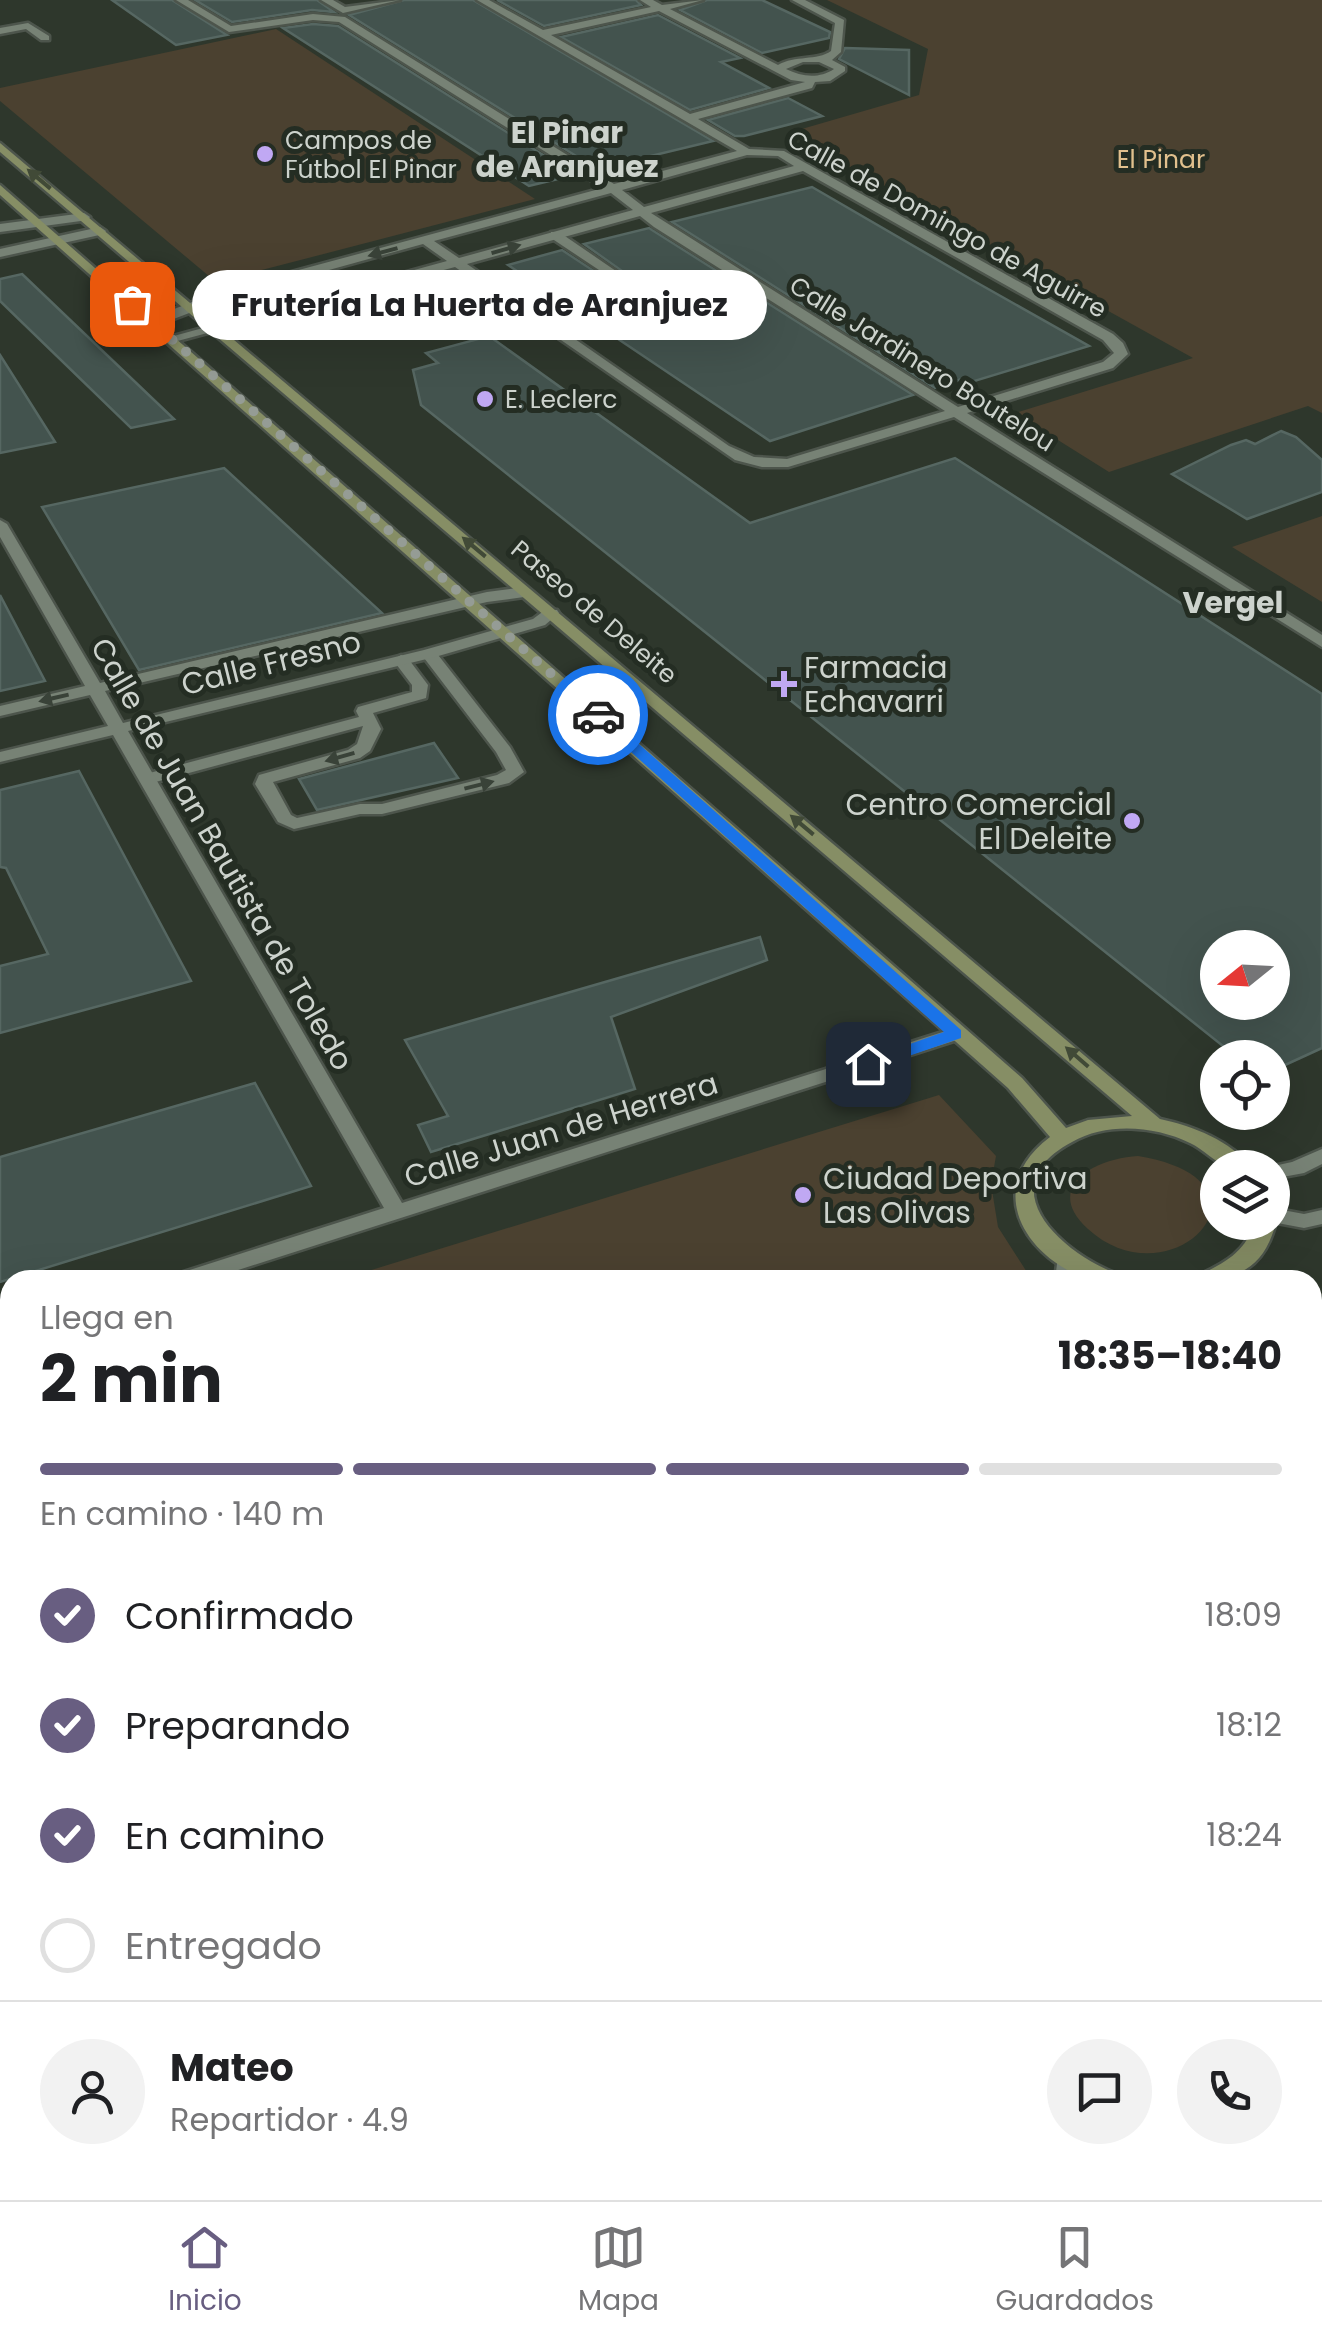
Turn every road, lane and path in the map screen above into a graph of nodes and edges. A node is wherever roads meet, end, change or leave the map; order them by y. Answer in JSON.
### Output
{"nodes":[{"id":1,"x":181,"y":0,"type":"edge"},
{"id":2,"x":326,"y":0,"type":"edge"},
{"id":3,"x":396,"y":0,"type":"edge"},
{"id":4,"x":482,"y":0,"type":"edge"},
{"id":5,"x":645,"y":0,"type":"edge"},
{"id":6,"x":698,"y":0,"type":"edge"},
{"id":7,"x":797,"y":0,"type":"edge"},
{"id":8,"x":660,"y":8,"type":"junction"},
{"id":9,"x":339,"y":14,"type":"junction"},
{"id":10,"x":0,"y":31,"type":"edge"},
{"id":11,"x":541,"y":34,"type":"junction"},
{"id":12,"x":45,"y":38,"type":"dead end"},
{"id":13,"x":824,"y":60,"type":"junction"},
{"id":14,"x":780,"y":68,"type":"junction"},
{"id":15,"x":811,"y":80,"type":"junction"},
{"id":16,"x":689,"y":118,"type":"junction"},
{"id":17,"x":0,"y":146,"type":"edge"},
{"id":18,"x":747,"y":152,"type":"junction"},
{"id":19,"x":804,"y":167,"type":"junction"},
{"id":20,"x":0,"y":189,"type":"edge"},
{"id":21,"x":615,"y":190,"type":"junction"},
{"id":22,"x":640,"y":212,"type":"junction"},
{"id":23,"x":84,"y":217,"type":"junction"},
{"id":24,"x":36,"y":221,"type":"junction"},
{"id":25,"x":0,"y":228,"type":"edge"},
{"id":26,"x":100,"y":231,"type":"junction"},
{"id":27,"x":555,"y":236,"type":"junction"},
{"id":28,"x":426,"y":241,"type":"junction"},
{"id":29,"x":60,"y":242,"type":"junction"},
{"id":30,"x":0,"y":253,"type":"edge"},
{"id":31,"x":460,"y":262,"type":"junction"},
{"id":32,"x":610,"y":290,"type":"dead end"},
{"id":33,"x":191,"y":306,"type":"junction"},
{"id":34,"x":153,"y":322,"type":"junction"},
{"id":35,"x":216,"y":329,"type":"junction"},
{"id":36,"x":175,"y":340,"type":"junction"},
{"id":37,"x":957,"y":413,"type":"junction"},
{"id":38,"x":0,"y":524,"type":"edge"},
{"id":39,"x":524,"y":592,"type":"junction"},
{"id":40,"x":472,"y":602,"type":"junction"},
{"id":41,"x":551,"y":613,"type":"junction"},
{"id":42,"x":506,"y":632,"type":"junction"},
{"id":43,"x":1322,"y":642,"type":"edge"},
{"id":44,"x":429,"y":654,"type":"junction"},
{"id":45,"x":401,"y":660,"type":"junction"},
{"id":46,"x":94,"y":688,"type":"junction"},
{"id":47,"x":0,"y":710,"type":"edge"},
{"id":48,"x":368,"y":720,"type":"junction"},
{"id":49,"x":118,"y":728,"type":"junction"},
{"id":50,"x":0,"y":757,"type":"edge"},
{"id":51,"x":148,"y":779,"type":"junction"},
{"id":52,"x":956,"y":1034,"type":"junction"},
{"id":53,"x":1151,"y":1121,"type":"junction"},
{"id":54,"x":1062,"y":1137,"type":"junction"},
{"id":55,"x":1217,"y":1150,"type":"edge"},
{"id":56,"x":1322,"y":1156,"type":"edge"},
{"id":57,"x":1290,"y":1169,"type":"edge"},
{"id":58,"x":396,"y":1213,"type":"junction"},
{"id":59,"x":1290,"y":1218,"type":"edge"},
{"id":60,"x":1322,"y":1218,"type":"edge"},
{"id":61,"x":1261,"y":1240,"type":"edge"},
{"id":62,"x":214,"y":1270,"type":"edge"},
{"id":63,"x":1066,"y":1270,"type":"edge"},
{"id":64,"x":1230,"y":1270,"type":"edge"}],
"edges":[{"from":1,"to":9,"type":"street"},
{"from":2,"to":9,"type":"street","name":"Calle Jardinero Boutelou"},
{"from":3,"to":9,"type":"street"},
{"from":4,"to":11,"type":"street","name":"Calle de Domingo de Aguirre"},
{"from":5,"to":8,"type":"street"},
{"from":6,"to":8,"type":"street"},
{"from":7,"to":13,"type":"street"},
{"from":8,"to":11,"type":"street"},
{"from":8,"to":14,"type":"street"},
{"from":9,"to":21,"type":"street","name":"Calle Jardinero Boutelou"},
{"from":10,"to":12,"type":"street"},
{"from":11,"to":16,"type":"street","name":"Calle de Domingo de Aguirre"},
{"from":13,"to":14,"type":"street"},
{"from":13,"to":15,"type":"street"},
{"from":14,"to":15,"type":"street"},
{"from":15,"to":16,"type":"street"},
{"from":16,"to":18,"type":"street","name":"Calle de Domingo de Aguirre"},
{"from":23,"to":17,"type":"main road","name":"Paseo de Deleite","one_way":true},
{"from":18,"to":19,"type":"street","name":"Calle de Domingo de Aguirre"},
{"from":18,"to":21,"type":"street"},
{"from":19,"to":22,"type":"street"},
{"from":19,"to":37,"type":"street","name":"Calle de Domingo de Aguirre"},
{"from":20,"to":24,"type":"main road"},
{"from":21,"to":22,"type":"street","name":"Calle Jardinero Boutelou"},
{"from":21,"to":28,"type":"street"},
{"from":22,"to":27,"type":"street"},
{"from":22,"to":37,"type":"street","name":"Calle Jardinero Boutelou"},
{"from":23,"to":24,"type":"street"},
{"from":23,"to":26,"type":"main road","name":"Paseo de Deleite"},
{"from":24,"to":25,"type":"street"},
{"from":24,"to":29,"type":"main road"},
{"from":26,"to":29,"type":"street"},
{"from":26,"to":33,"type":"main road","name":"Paseo de Deleite"},
{"from":31,"to":27,"type":"street","one_way":true},
{"from":27,"to":32,"type":"street"},
{"from":28,"to":31,"type":"street"},
{"from":28,"to":33,"type":"street","one_way":true},
{"from":29,"to":30,"type":"street"},
{"from":29,"to":34,"type":"main road"},
{"from":31,"to":35,"type":"street"},
{"from":31,"to":37,"type":"street"},
{"from":33,"to":34,"type":"street"},
{"from":33,"to":35,"type":"main road","name":"Paseo de Deleite"},
{"from":34,"to":36,"type":"main road"},
{"from":35,"to":36,"type":"street"},
{"from":39,"to":35,"type":"main road","name":"Paseo de Deleite","one_way":true},
{"from":36,"to":40,"type":"main road"},
{"from":37,"to":43,"type":"street","name":"Calle Jardinero Boutelou"},
{"from":38,"to":46,"type":"street","name":"Calle de Juan Bautista de Toledo"},
{"from":39,"to":40,"type":"street","name":"Calle Fresno"},
{"from":39,"to":41,"type":"main road","name":"Paseo de Deleite"},
{"from":40,"to":42,"type":"main road"},
{"from":40,"to":46,"type":"street","name":"Calle Fresno"},
{"from":41,"to":42,"type":"street","name":"Calle Fresno"},
{"from":53,"to":41,"type":"main road","name":"Paseo de Deleite","one_way":true},
{"from":42,"to":44,"type":"street","name":"Calle Fresno"},
{"from":42,"to":52,"type":"main road"},
{"from":44,"to":45,"type":"street","name":"Calle Fresno"},
{"from":48,"to":44,"type":"street","one_way":true},
{"from":45,"to":48,"type":"street"},
{"from":45,"to":49,"type":"street","name":"Calle Fresno"},
{"from":46,"to":47,"type":"street","name":"Calle Fresno","one_way":true},
{"from":46,"to":49,"type":"street","name":"Calle de Juan Bautista de Toledo"},
{"from":48,"to":51,"type":"street"},
{"from":49,"to":50,"type":"street","name":"Calle Fresno"},
{"from":49,"to":51,"type":"street","name":"Calle de Juan Bautista de Toledo"},
{"from":51,"to":58,"type":"street","name":"Calle de Juan Bautista de Toledo"},
{"from":52,"to":54,"type":"main road"},
{"from":52,"to":58,"type":"street","name":"Calle Juan de Herrera"},
{"from":53,"to":54,"type":"main road"},
{"from":53,"to":55,"type":"main road"},
{"from":54,"to":63,"type":"main road"},
{"from":56,"to":57,"type":"street"},
{"from":58,"to":62,"type":"street","name":"Calle Juan de Herrera"},
{"from":59,"to":60,"type":"street"},
{"from":61,"to":64,"type":"main road"}]}
